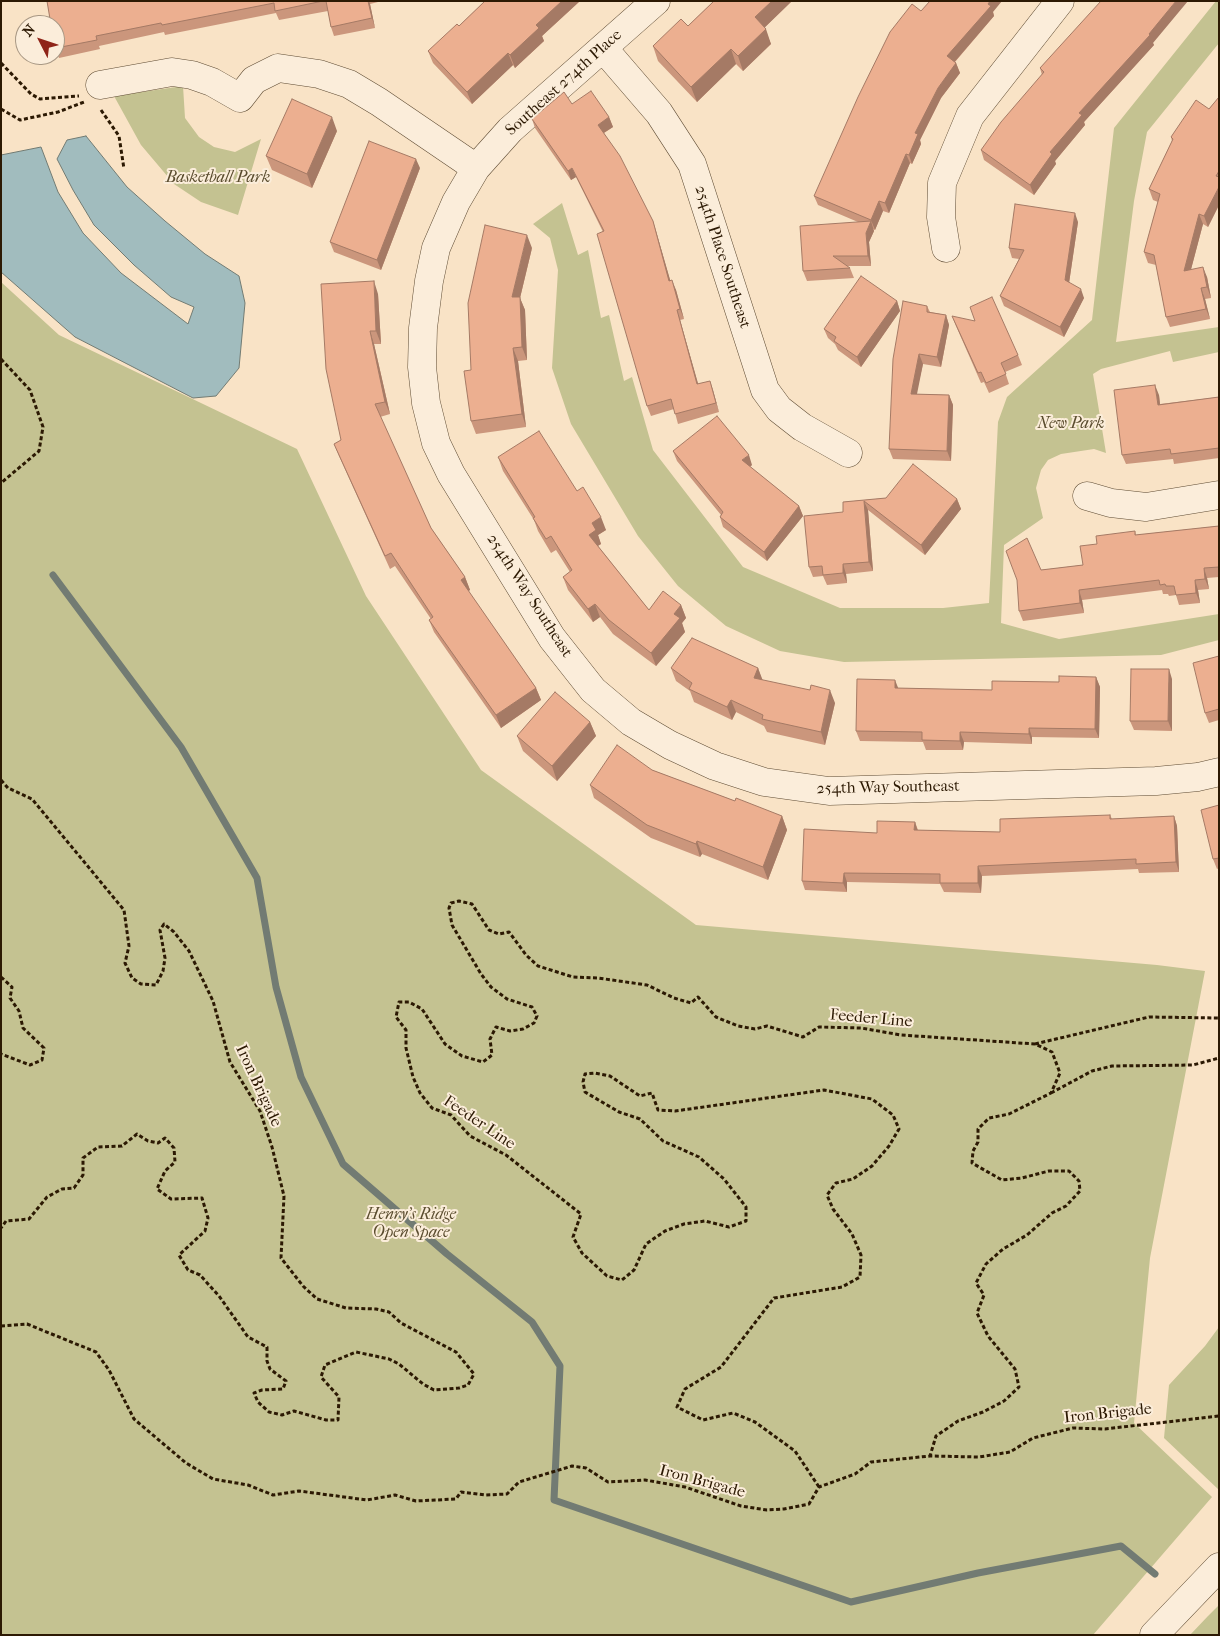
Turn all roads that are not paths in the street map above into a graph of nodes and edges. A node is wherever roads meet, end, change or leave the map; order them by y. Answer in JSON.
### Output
{"nodes":[{"id":1,"x":656,"y":1,"type":"edge"},
{"id":2,"x":1060,"y":1,"type":"edge"},
{"id":3,"x":603,"y":48,"type":"junction"},
{"id":4,"x":97,"y":92,"type":"road end"},
{"id":5,"x":476,"y":168,"type":"junction"},
{"id":6,"x":946,"y":248,"type":"dead end"},
{"id":7,"x":848,"y":453,"type":"dead end"},
{"id":8,"x":1219,"y":495,"type":"edge"},
{"id":9,"x":1087,"y":496,"type":"dead end"},
{"id":10,"x":1219,"y":772,"type":"edge"},
{"id":11,"x":1219,"y":1567,"type":"edge"},
{"id":12,"x":1154,"y":1635,"type":"edge"}],
"edges":[{"from":1,"to":3,"type":"street","name":"Southeast 274th Place"},
{"from":2,"to":6,"type":"street"},
{"from":3,"to":5,"type":"street","name":"Southeast 274th Place"},
{"from":3,"to":7,"type":"street","name":"254th Place Southeast"},
{"from":4,"to":5,"type":"street"},
{"from":5,"to":10,"type":"street","name":"254th Way Southeast"},
{"from":8,"to":9,"type":"street"},
{"from":11,"to":12,"type":"street"}]}
